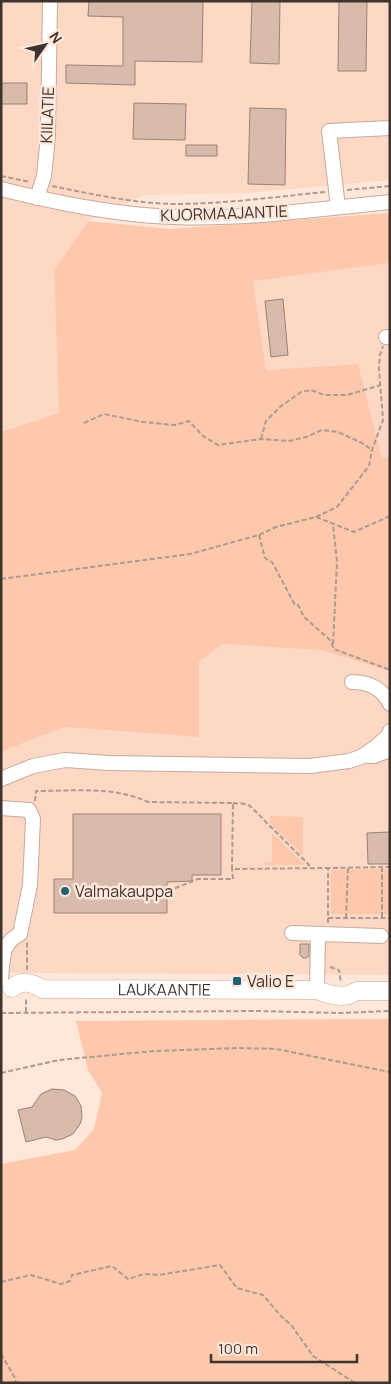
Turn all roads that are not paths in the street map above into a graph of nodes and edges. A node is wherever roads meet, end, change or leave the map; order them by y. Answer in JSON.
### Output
{"nodes":[{"id":1,"x":50,"y":1,"type":"edge"},
{"id":2,"x":390,"y":128,"type":"edge"},
{"id":3,"x":1,"y":189,"type":"edge"},
{"id":4,"x":38,"y":198,"type":"junction"},
{"id":5,"x":390,"y":202,"type":"edge"},
{"id":6,"x":338,"y":207,"type":"junction"},
{"id":7,"x":352,"y":682,"type":"dead end"},
{"id":8,"x":390,"y":704,"type":"edge"},
{"id":9,"x":390,"y":731,"type":"edge"},
{"id":10,"x":390,"y":750,"type":"edge"},
{"id":11,"x":361,"y":757,"type":"junction"},
{"id":12,"x":1,"y":779,"type":"edge"},
{"id":13,"x":1,"y":808,"type":"edge"},
{"id":14,"x":292,"y":933,"type":"dead end"},
{"id":15,"x":322,"y":934,"type":"junction"},
{"id":16,"x":381,"y":936,"type":"dead end"},
{"id":17,"x":18,"y":987,"type":"edge"},
{"id":18,"x":317,"y":990,"type":"junction"},
{"id":19,"x":390,"y":991,"type":"edge"}],
"edges":[{"from":1,"to":4,"type":"street","name":"KIILATIE"},
{"from":2,"to":6,"type":"street"},
{"from":3,"to":4,"type":"street","name":"KUORMAAJANTIE"},
{"from":4,"to":6,"type":"street","name":"KUORMAAJANTIE"},
{"from":5,"to":6,"type":"street","name":"KUORMAAJANTIE"},
{"from":7,"to":8,"type":"street"},
{"from":9,"to":11,"type":"street"},
{"from":10,"to":11,"type":"street"},
{"from":11,"to":12,"type":"street"},
{"from":13,"to":17,"type":"street"},
{"from":14,"to":15,"type":"street"},
{"from":15,"to":16,"type":"street"},
{"from":15,"to":18,"type":"street"},
{"from":17,"to":18,"type":"main road","name":"LAUKAANTIE"},
{"from":18,"to":19,"type":"main road","name":"LAUKAANTIE"}]}
